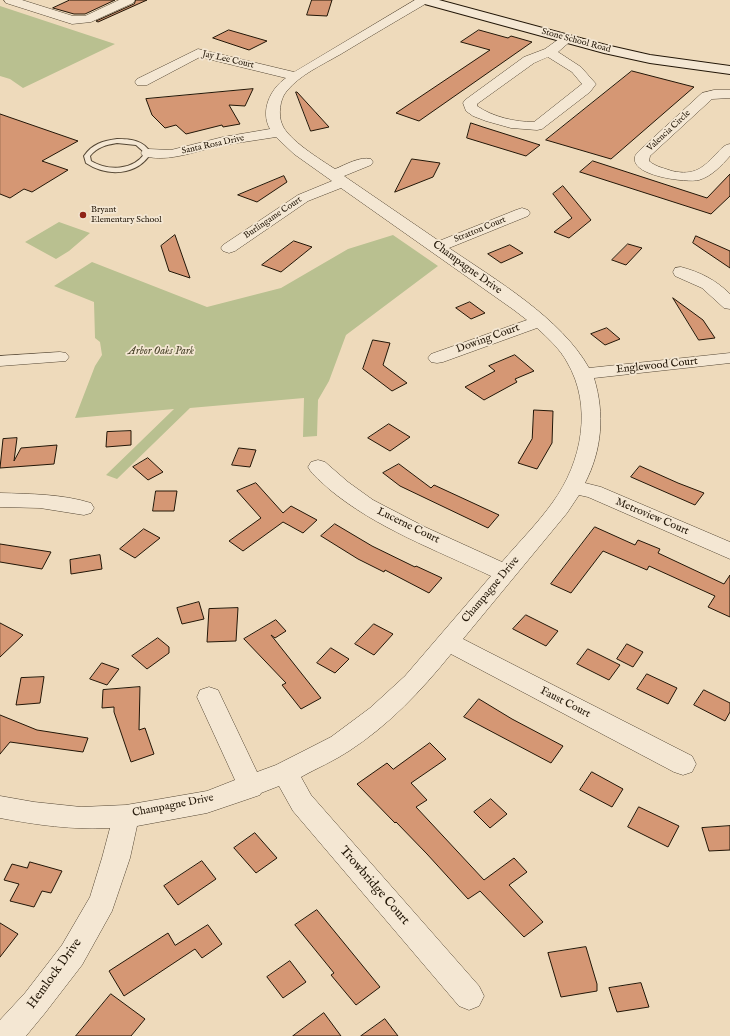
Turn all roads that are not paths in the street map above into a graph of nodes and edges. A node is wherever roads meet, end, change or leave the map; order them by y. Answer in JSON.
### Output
{"nodes":[{"id":1,"x":10,"y":0,"type":"edge"},
{"id":2,"x":129,"y":0,"type":"edge"},
{"id":3,"x":424,"y":0,"type":"edge"},
{"id":4,"x":567,"y":39,"type":"junction"},
{"id":5,"x":549,"y":52,"type":"junction"},
{"id":6,"x":730,"y":70,"type":"edge"},
{"id":7,"x":296,"y":76,"type":"junction"},
{"id":8,"x":142,"y":82,"type":"dead end"},
{"id":9,"x":730,"y":94,"type":"edge"},
{"id":10,"x":279,"y":132,"type":"junction"},
{"id":11,"x":730,"y":148,"type":"edge"},
{"id":12,"x":148,"y":153,"type":"junction"},
{"id":13,"x":366,"y":162,"type":"dead end"},
{"id":14,"x":337,"y":178,"type":"junction"},
{"id":15,"x":522,"y":213,"type":"dead end"},
{"id":16,"x":438,"y":247,"type":"junction"},
{"id":17,"x":229,"y":248,"type":"dead end"},
{"id":18,"x":681,"y":272,"type":"dead end"},
{"id":19,"x":730,"y":304,"type":"edge"},
{"id":20,"x":539,"y":321,"type":"junction"},
{"id":21,"x":60,"y":357,"type":"dead end"},
{"id":22,"x":437,"y":358,"type":"dead end"},
{"id":23,"x":730,"y":358,"type":"edge"},
{"id":24,"x":0,"y":361,"type":"edge"},
{"id":25,"x":583,"y":374,"type":"junction"},
{"id":26,"x":318,"y":467,"type":"dead end"},
{"id":27,"x":574,"y":487,"type":"junction"},
{"id":28,"x":0,"y":500,"type":"edge"},
{"id":29,"x":84,"y":508,"type":"dead end"},
{"id":30,"x":730,"y":550,"type":"edge"},
{"id":31,"x":505,"y":573,"type":"junction"},
{"id":32,"x":448,"y":642,"type":"junction"},
{"id":33,"x":209,"y":697,"type":"dead end"},
{"id":34,"x":683,"y":764,"type":"dead end"},
{"id":35,"x":285,"y":773,"type":"junction"},
{"id":36,"x":251,"y":787,"type":"junction"},
{"id":37,"x":0,"y":807,"type":"edge"},
{"id":38,"x":126,"y":816,"type":"junction"},
{"id":39,"x":469,"y":996,"type":"dead end"},
{"id":40,"x":6,"y":1036,"type":"edge"}],
"edges":[{"from":1,"to":2,"type":"street"},
{"from":3,"to":4,"type":"main road","name":"Stone School Road"},
{"from":3,"to":7,"type":"street"},
{"from":4,"to":5,"type":"street"},
{"from":4,"to":6,"type":"main road","name":"Stone School Road"},
{"from":5,"to":5,"type":"street"},
{"from":7,"to":8,"type":"street","name":"Jay Lee Court"},
{"from":7,"to":10,"type":"street"},
{"from":9,"to":11,"type":"street","name":"Valencia Circle"},
{"from":10,"to":12,"type":"street","name":"Santa Rosa Drive"},
{"from":10,"to":14,"type":"street","name":"Champagne Drive"},
{"from":12,"to":12,"type":"lane"},
{"from":13,"to":14,"type":"street"},
{"from":14,"to":16,"type":"street","name":"Champagne Drive"},
{"from":14,"to":17,"type":"street","name":"Burlingame Court"},
{"from":15,"to":16,"type":"street","name":"Stratton Court"},
{"from":16,"to":20,"type":"street","name":"Champagne Drive"},
{"from":18,"to":19,"type":"street"},
{"from":20,"to":22,"type":"street","name":"Dowing Court"},
{"from":20,"to":25,"type":"street","name":"Champagne Drive"},
{"from":21,"to":24,"type":"street"},
{"from":23,"to":25,"type":"street","name":"Englewood Court"},
{"from":25,"to":27,"type":"street","name":"Champagne Drive"},
{"from":26,"to":31,"type":"street","name":"Lucerne Court"},
{"from":27,"to":30,"type":"street","name":"Metroview Court"},
{"from":27,"to":31,"type":"street","name":"Champagne Drive"},
{"from":28,"to":29,"type":"street"},
{"from":31,"to":32,"type":"street","name":"Champagne Drive"},
{"from":32,"to":34,"type":"street","name":"Faust Court"},
{"from":32,"to":35,"type":"street","name":"Champagne Drive"},
{"from":33,"to":36,"type":"street"},
{"from":35,"to":36,"type":"street","name":"Champagne Drive"},
{"from":35,"to":39,"type":"street","name":"Trowbridge Court"},
{"from":36,"to":38,"type":"street","name":"Champagne Drive"},
{"from":37,"to":38,"type":"street","name":"Champagne Drive"},
{"from":38,"to":40,"type":"street","name":"Hemlock Drive"}]}
